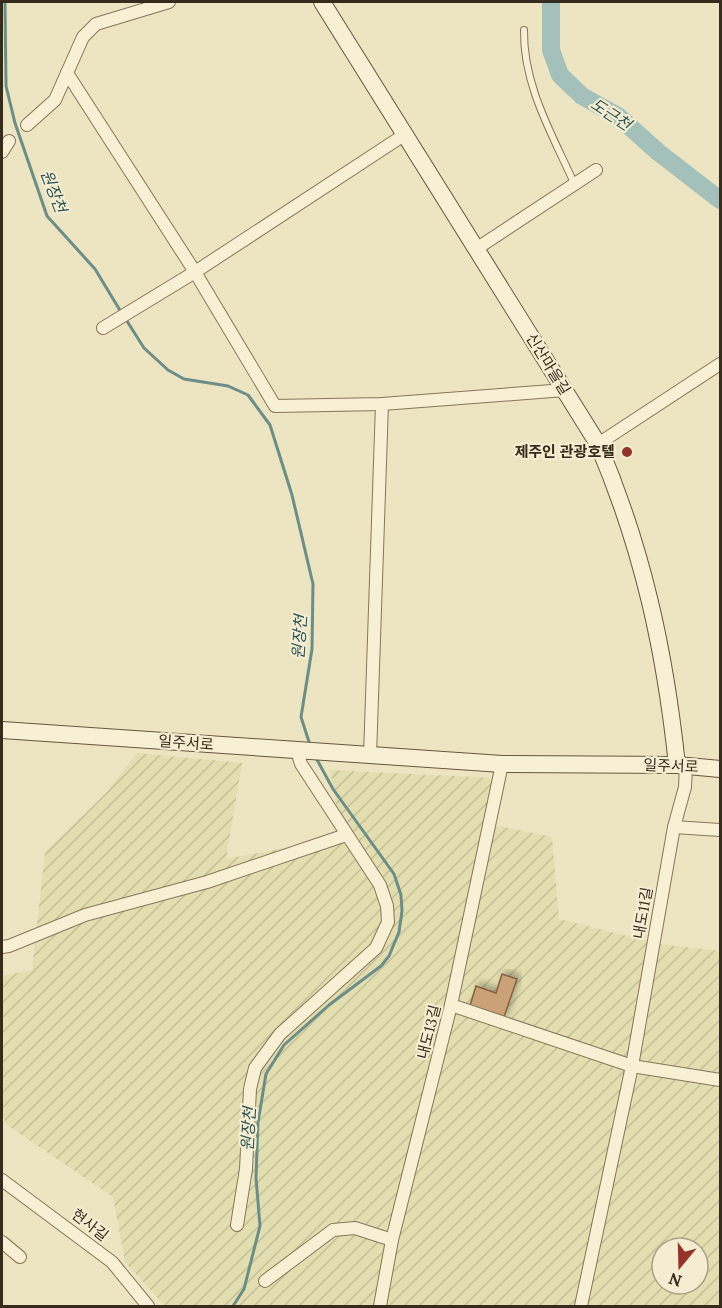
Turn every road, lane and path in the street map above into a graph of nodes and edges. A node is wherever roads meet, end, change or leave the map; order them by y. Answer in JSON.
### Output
{"nodes":[{"id":1,"x":169,"y":2,"type":"edge"},
{"id":2,"x":322,"y":2,"type":"edge"},
{"id":3,"x":524,"y":30,"type":"dead end"},
{"id":4,"x":67,"y":73,"type":"junction"},
{"id":5,"x":27,"y":125,"type":"dead end"},
{"id":6,"x":404,"y":135,"type":"junction"},
{"id":7,"x":9,"y":141,"type":"dead end"},
{"id":8,"x":2,"y":152,"type":"edge"},
{"id":9,"x":596,"y":170,"type":"dead end"},
{"id":10,"x":574,"y":183,"type":"junction"},
{"id":11,"x":476,"y":249,"type":"junction"},
{"id":12,"x":195,"y":272,"type":"junction"},
{"id":13,"x":106,"y":326,"type":"dead end"},
{"id":14,"x":720,"y":364,"type":"edge"},
{"id":15,"x":565,"y":390,"type":"junction"},
{"id":16,"x":382,"y":405,"type":"junction"},
{"id":17,"x":598,"y":444,"type":"junction"},
{"id":18,"x":2,"y":730,"type":"edge"},
{"id":19,"x":308,"y":752,"type":"junction"},
{"id":20,"x":370,"y":756,"type":"junction"},
{"id":21,"x":502,"y":764,"type":"junction"},
{"id":22,"x":682,"y":766,"type":"junction"},
{"id":23,"x":720,"y":769,"type":"edge"},
{"id":24,"x":674,"y":827,"type":"junction"},
{"id":25,"x":720,"y":830,"type":"edge"},
{"id":26,"x":346,"y":835,"type":"junction"},
{"id":27,"x":2,"y":947,"type":"edge"},
{"id":28,"x":451,"y":1005,"type":"junction"},
{"id":29,"x":632,"y":1066,"type":"junction"},
{"id":30,"x":720,"y":1080,"type":"edge"},
{"id":31,"x":2,"y":1180,"type":"edge"},
{"id":32,"x":237,"y":1225,"type":"dead end"},
{"id":33,"x":392,"y":1240,"type":"junction"},
{"id":34,"x":2,"y":1242,"type":"edge"},
{"id":35,"x":20,"y":1257,"type":"dead end"},
{"id":36,"x":265,"y":1281,"type":"dead end"},
{"id":37,"x":148,"y":1306,"type":"edge"},
{"id":38,"x":380,"y":1306,"type":"edge"},
{"id":39,"x":581,"y":1306,"type":"edge"}],
"edges":[{"from":1,"to":4,"type":"street"},
{"from":2,"to":6,"type":"street","name":"신산마을길"},
{"from":3,"to":10,"type":"lane"},
{"from":4,"to":5,"type":"street"},
{"from":4,"to":12,"type":"street"},
{"from":6,"to":11,"type":"street","name":"신산마을길"},
{"from":6,"to":12,"type":"street"},
{"from":7,"to":8,"type":"street"},
{"from":9,"to":10,"type":"street"},
{"from":10,"to":11,"type":"street"},
{"from":11,"to":15,"type":"street","name":"신산마을길"},
{"from":12,"to":13,"type":"street"},
{"from":12,"to":16,"type":"street"},
{"from":14,"to":17,"type":"street"},
{"from":15,"to":16,"type":"street"},
{"from":15,"to":17,"type":"street","name":"신산마을길"},
{"from":16,"to":20,"type":"street"},
{"from":17,"to":22,"type":"street","name":"신산마을길"},
{"from":18,"to":19,"type":"street","name":"일주서로"},
{"from":19,"to":20,"type":"street","name":"일주서로"},
{"from":19,"to":26,"type":"street"},
{"from":20,"to":21,"type":"street","name":"일주서로"},
{"from":21,"to":22,"type":"street","name":"일주서로"},
{"from":21,"to":28,"type":"street","name":"내도13길"},
{"from":22,"to":23,"type":"street","name":"일주서로"},
{"from":22,"to":24,"type":"street","name":"내도11길"},
{"from":24,"to":25,"type":"street"},
{"from":24,"to":29,"type":"street","name":"내도11길"},
{"from":26,"to":27,"type":"street"},
{"from":26,"to":32,"type":"street"},
{"from":28,"to":29,"type":"street"},
{"from":28,"to":33,"type":"street","name":"내도13길"},
{"from":29,"to":30,"type":"street"},
{"from":29,"to":39,"type":"street","name":"내도11길"},
{"from":31,"to":37,"type":"street","name":"현사길"},
{"from":33,"to":36,"type":"street"},
{"from":33,"to":38,"type":"street","name":"내도13길"},
{"from":34,"to":35,"type":"street"}]}
